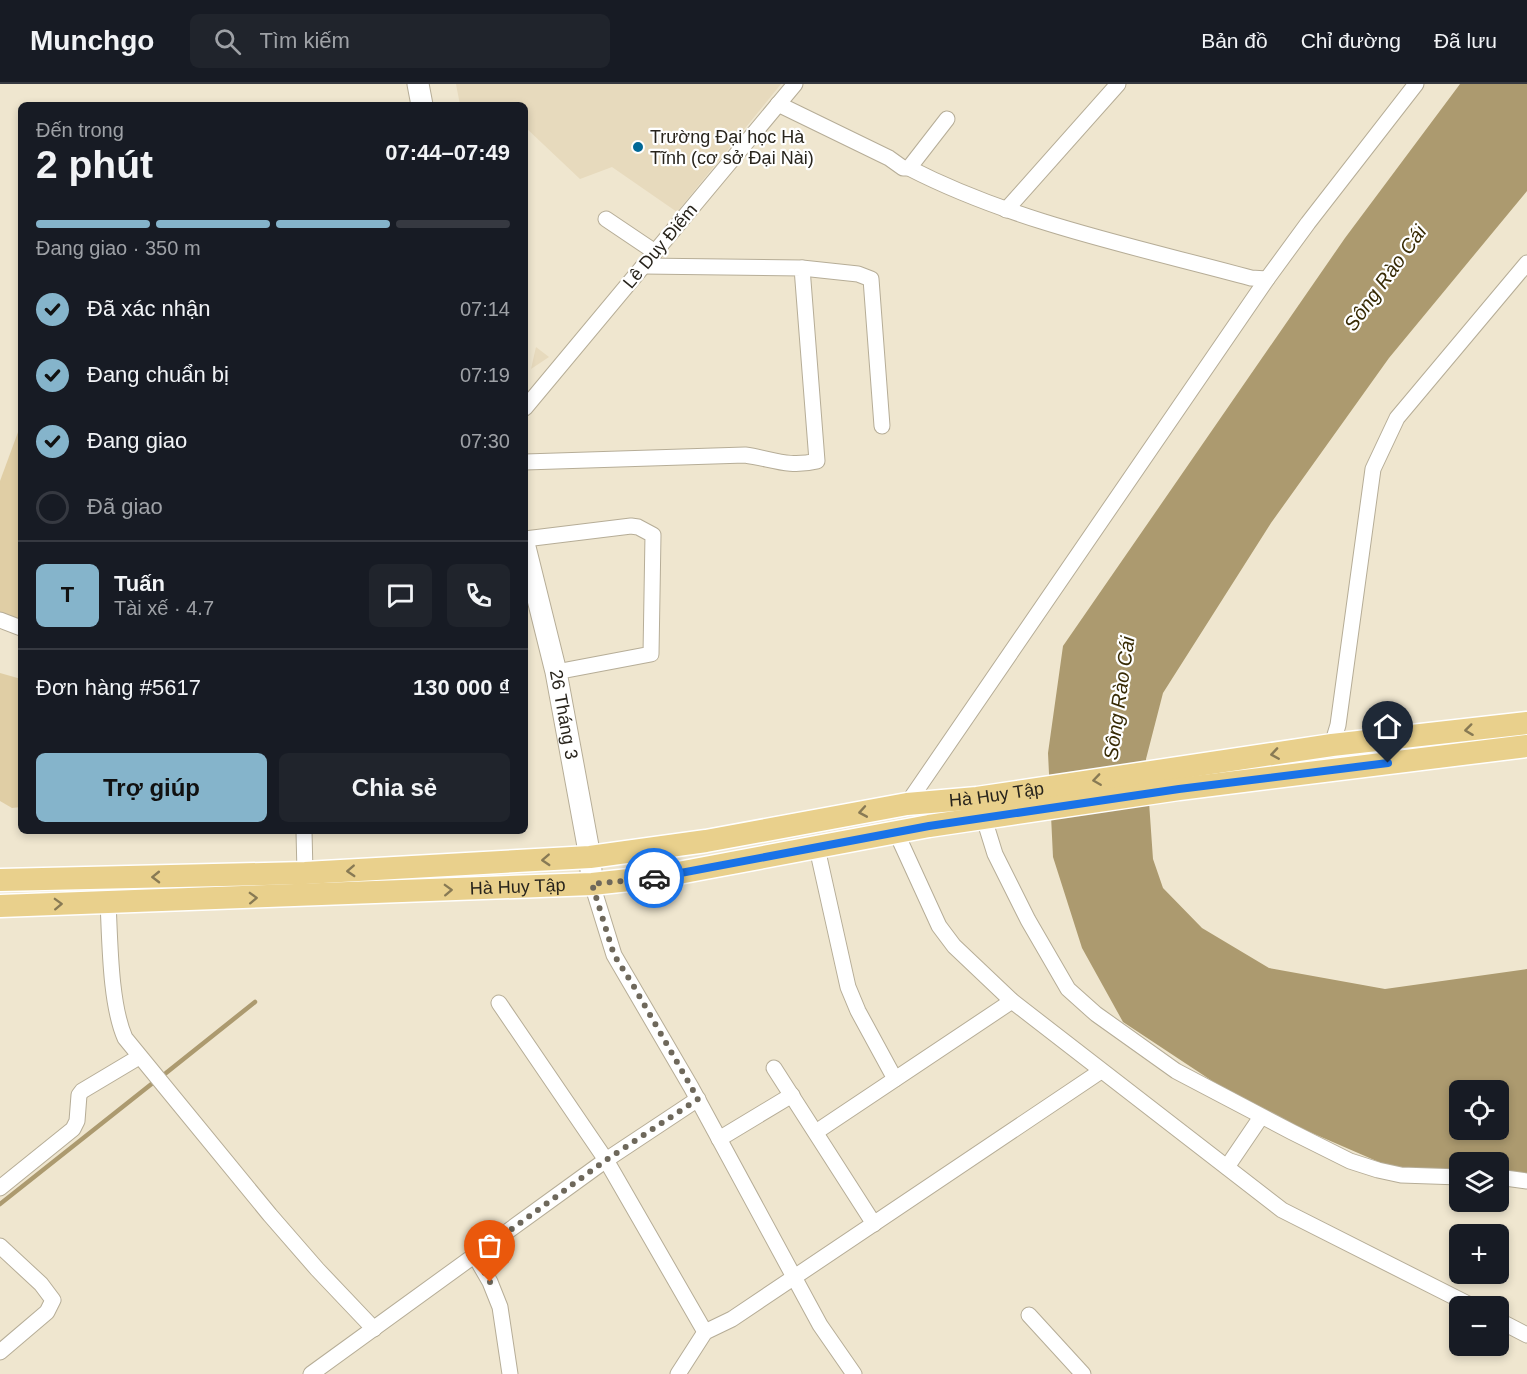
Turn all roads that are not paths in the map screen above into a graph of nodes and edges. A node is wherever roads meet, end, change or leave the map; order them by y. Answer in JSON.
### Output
{"nodes":[{"id":1,"x":418,"y":84,"type":"edge"},
{"id":2,"x":795,"y":84,"type":"edge"},
{"id":3,"x":1118,"y":84,"type":"edge"},
{"id":4,"x":1416,"y":84,"type":"edge"},
{"id":5,"x":421,"y":102,"type":"edge"},
{"id":6,"x":778,"y":104,"type":"junction"},
{"id":7,"x":947,"y":118,"type":"dead end"},
{"id":8,"x":909,"y":168,"type":"junction"},
{"id":9,"x":1006,"y":210,"type":"junction"},
{"id":10,"x":606,"y":219,"type":"dead end"},
{"id":11,"x":655,"y":252,"type":"junction"},
{"id":12,"x":1527,"y":263,"type":"edge"},
{"id":13,"x":644,"y":266,"type":"junction"},
{"id":14,"x":802,"y":268,"type":"junction"},
{"id":15,"x":1267,"y":279,"type":"junction"},
{"id":16,"x":528,"y":404,"type":"edge"},
{"id":17,"x":882,"y":426,"type":"dead end"},
{"id":18,"x":528,"y":462,"type":"edge"},
{"id":19,"x":528,"y":539,"type":"edge"},
{"id":20,"x":528,"y":558,"type":"edge"},
{"id":21,"x":0,"y":620,"type":"edge"},
{"id":22,"x":18,"y":627,"type":"edge"},
{"id":23,"x":556,"y":672,"type":"junction"},
{"id":24,"x":1527,"y":723,"type":"edge"},
{"id":25,"x":1332,"y":745,"type":"junction"},
{"id":26,"x":1527,"y":746,"type":"edge"},
{"id":27,"x":1178,"y":779,"type":"junction"},
{"id":28,"x":908,"y":804,"type":"junction"},
{"id":29,"x":980,"y":808,"type":"junction"},
{"id":30,"x":896,"y":832,"type":"junction"},
{"id":31,"x":304,"y":834,"type":"edge"},
{"id":32,"x":817,"y":848,"type":"junction"},
{"id":33,"x":590,"y":857,"type":"junction"},
{"id":34,"x":305,"y":873,"type":"junction"},
{"id":35,"x":0,"y":880,"type":"edge"},
{"id":36,"x":592,"y":884,"type":"junction"},
{"id":37,"x":108,"y":902,"type":"junction"},
{"id":38,"x":0,"y":906,"type":"edge"},
{"id":39,"x":1012,"y":1001,"type":"junction"},
{"id":40,"x":499,"y":1003,"type":"dead end"},
{"id":41,"x":139,"y":1057,"type":"junction"},
{"id":42,"x":774,"y":1068,"type":"dead end"},
{"id":43,"x":1101,"y":1071,"type":"junction"},
{"id":44,"x":895,"y":1079,"type":"junction"},
{"id":45,"x":792,"y":1095,"type":"junction"},
{"id":46,"x":698,"y":1099,"type":"junction"},
{"id":47,"x":1261,"y":1117,"type":"junction"},
{"id":48,"x":816,"y":1132,"type":"junction"},
{"id":49,"x":719,"y":1139,"type":"junction"},
{"id":50,"x":606,"y":1160,"type":"junction"},
{"id":51,"x":1227,"y":1167,"type":"junction"},
{"id":52,"x":1449,"y":1177,"type":"edge"},
{"id":53,"x":1509,"y":1179,"type":"edge"},
{"id":54,"x":1527,"y":1181,"type":"edge"},
{"id":55,"x":0,"y":1188,"type":"edge"},
{"id":56,"x":874,"y":1224,"type":"junction"},
{"id":57,"x":0,"y":1245,"type":"edge"},
{"id":58,"x":475,"y":1256,"type":"junction"},
{"id":59,"x":794,"y":1277,"type":"junction"},
{"id":60,"x":1452,"y":1296,"type":"edge"},
{"id":61,"x":1029,"y":1315,"type":"dead end"},
{"id":62,"x":1509,"y":1326,"type":"edge"},
{"id":63,"x":374,"y":1329,"type":"junction"},
{"id":64,"x":705,"y":1332,"type":"junction"},
{"id":65,"x":1527,"y":1335,"type":"edge"},
{"id":66,"x":0,"y":1352,"type":"edge"},
{"id":67,"x":688,"y":1358,"type":"junction"},
{"id":68,"x":311,"y":1374,"type":"edge"},
{"id":69,"x":510,"y":1374,"type":"edge"},
{"id":70,"x":678,"y":1374,"type":"edge"},
{"id":71,"x":694,"y":1374,"type":"edge"},
{"id":72,"x":855,"y":1374,"type":"edge"},
{"id":73,"x":1083,"y":1374,"type":"edge"}],
"edges":[{"from":1,"to":5,"type":"street"},
{"from":2,"to":6,"type":"street","name":"Lê Duy Điếm"},
{"from":3,"to":9,"type":"street"},
{"from":4,"to":15,"type":"street"},
{"from":6,"to":8,"type":"street"},
{"from":6,"to":11,"type":"street","name":"Lê Duy Điếm"},
{"from":7,"to":8,"type":"street"},
{"from":8,"to":9,"type":"street"},
{"from":9,"to":15,"type":"street"},
{"from":10,"to":11,"type":"street"},
{"from":11,"to":13,"type":"street","name":"Lê Duy Điếm"},
{"from":12,"to":25,"type":"street"},
{"from":13,"to":14,"type":"street"},
{"from":13,"to":16,"type":"street","name":"Lê Duy Điếm"},
{"from":14,"to":17,"type":"street"},
{"from":14,"to":18,"type":"street"},
{"from":15,"to":28,"type":"street"},
{"from":19,"to":23,"type":"street"},
{"from":20,"to":23,"type":"street","name":"26 Tháng 3"},
{"from":21,"to":22,"type":"street"},
{"from":23,"to":33,"type":"street","name":"26 Tháng 3"},
{"from":24,"to":25,"type":"main road","name":"Hà Huy Tập","one_way":true},
{"from":25,"to":27,"type":"main road","name":"Hà Huy Tập","one_way":true},
{"from":26,"to":27,"type":"main road","name":"Hà Huy Tập"},
{"from":27,"to":29,"type":"main road","name":"Hà Huy Tập"},
{"from":28,"to":29,"type":"main road","name":"Hà Huy Tập"},
{"from":28,"to":33,"type":"main road","name":"Hà Huy Tập","one_way":true},
{"from":29,"to":30,"type":"main road","name":"Hà Huy Tập"},
{"from":29,"to":47,"type":"street"},
{"from":30,"to":32,"type":"main road","name":"Hà Huy Tập"},
{"from":30,"to":39,"type":"street"},
{"from":31,"to":34,"type":"street"},
{"from":32,"to":36,"type":"main road","name":"Hà Huy Tập"},
{"from":32,"to":44,"type":"street"},
{"from":33,"to":34,"type":"main road","name":"Hà Huy Tập","one_way":true},
{"from":33,"to":36,"type":"street","name":"26 Tháng 3"},
{"from":34,"to":35,"type":"main road","name":"Hà Huy Tập","one_way":true},
{"from":37,"to":36,"type":"main road","name":"Hà Huy Tập","one_way":true},
{"from":36,"to":46,"type":"street"},
{"from":38,"to":37,"type":"main road","name":"Hà Huy Tập","one_way":true},
{"from":37,"to":41,"type":"street"},
{"from":39,"to":43,"type":"street"},
{"from":39,"to":44,"type":"street"},
{"from":40,"to":50,"type":"street"},
{"from":41,"to":55,"type":"street"},
{"from":41,"to":63,"type":"street"},
{"from":42,"to":45,"type":"street"},
{"from":43,"to":51,"type":"street"},
{"from":43,"to":56,"type":"street"},
{"from":44,"to":48,"type":"street"},
{"from":45,"to":48,"type":"street"},
{"from":45,"to":49,"type":"street"},
{"from":46,"to":49,"type":"street"},
{"from":46,"to":50,"type":"street"},
{"from":47,"to":51,"type":"street"},
{"from":47,"to":52,"type":"street"},
{"from":48,"to":56,"type":"street"},
{"from":49,"to":59,"type":"street"},
{"from":50,"to":58,"type":"street"},
{"from":50,"to":64,"type":"street"},
{"from":51,"to":60,"type":"street"},
{"from":53,"to":54,"type":"street"},
{"from":56,"to":59,"type":"street"},
{"from":57,"to":66,"type":"street"},
{"from":58,"to":63,"type":"street"},
{"from":58,"to":69,"type":"street"},
{"from":59,"to":64,"type":"street"},
{"from":59,"to":72,"type":"street"},
{"from":61,"to":73,"type":"street"},
{"from":62,"to":65,"type":"street"},
{"from":63,"to":68,"type":"street"},
{"from":64,"to":67,"type":"street"},
{"from":67,"to":70,"type":"street"},
{"from":67,"to":71,"type":"street"}]}
